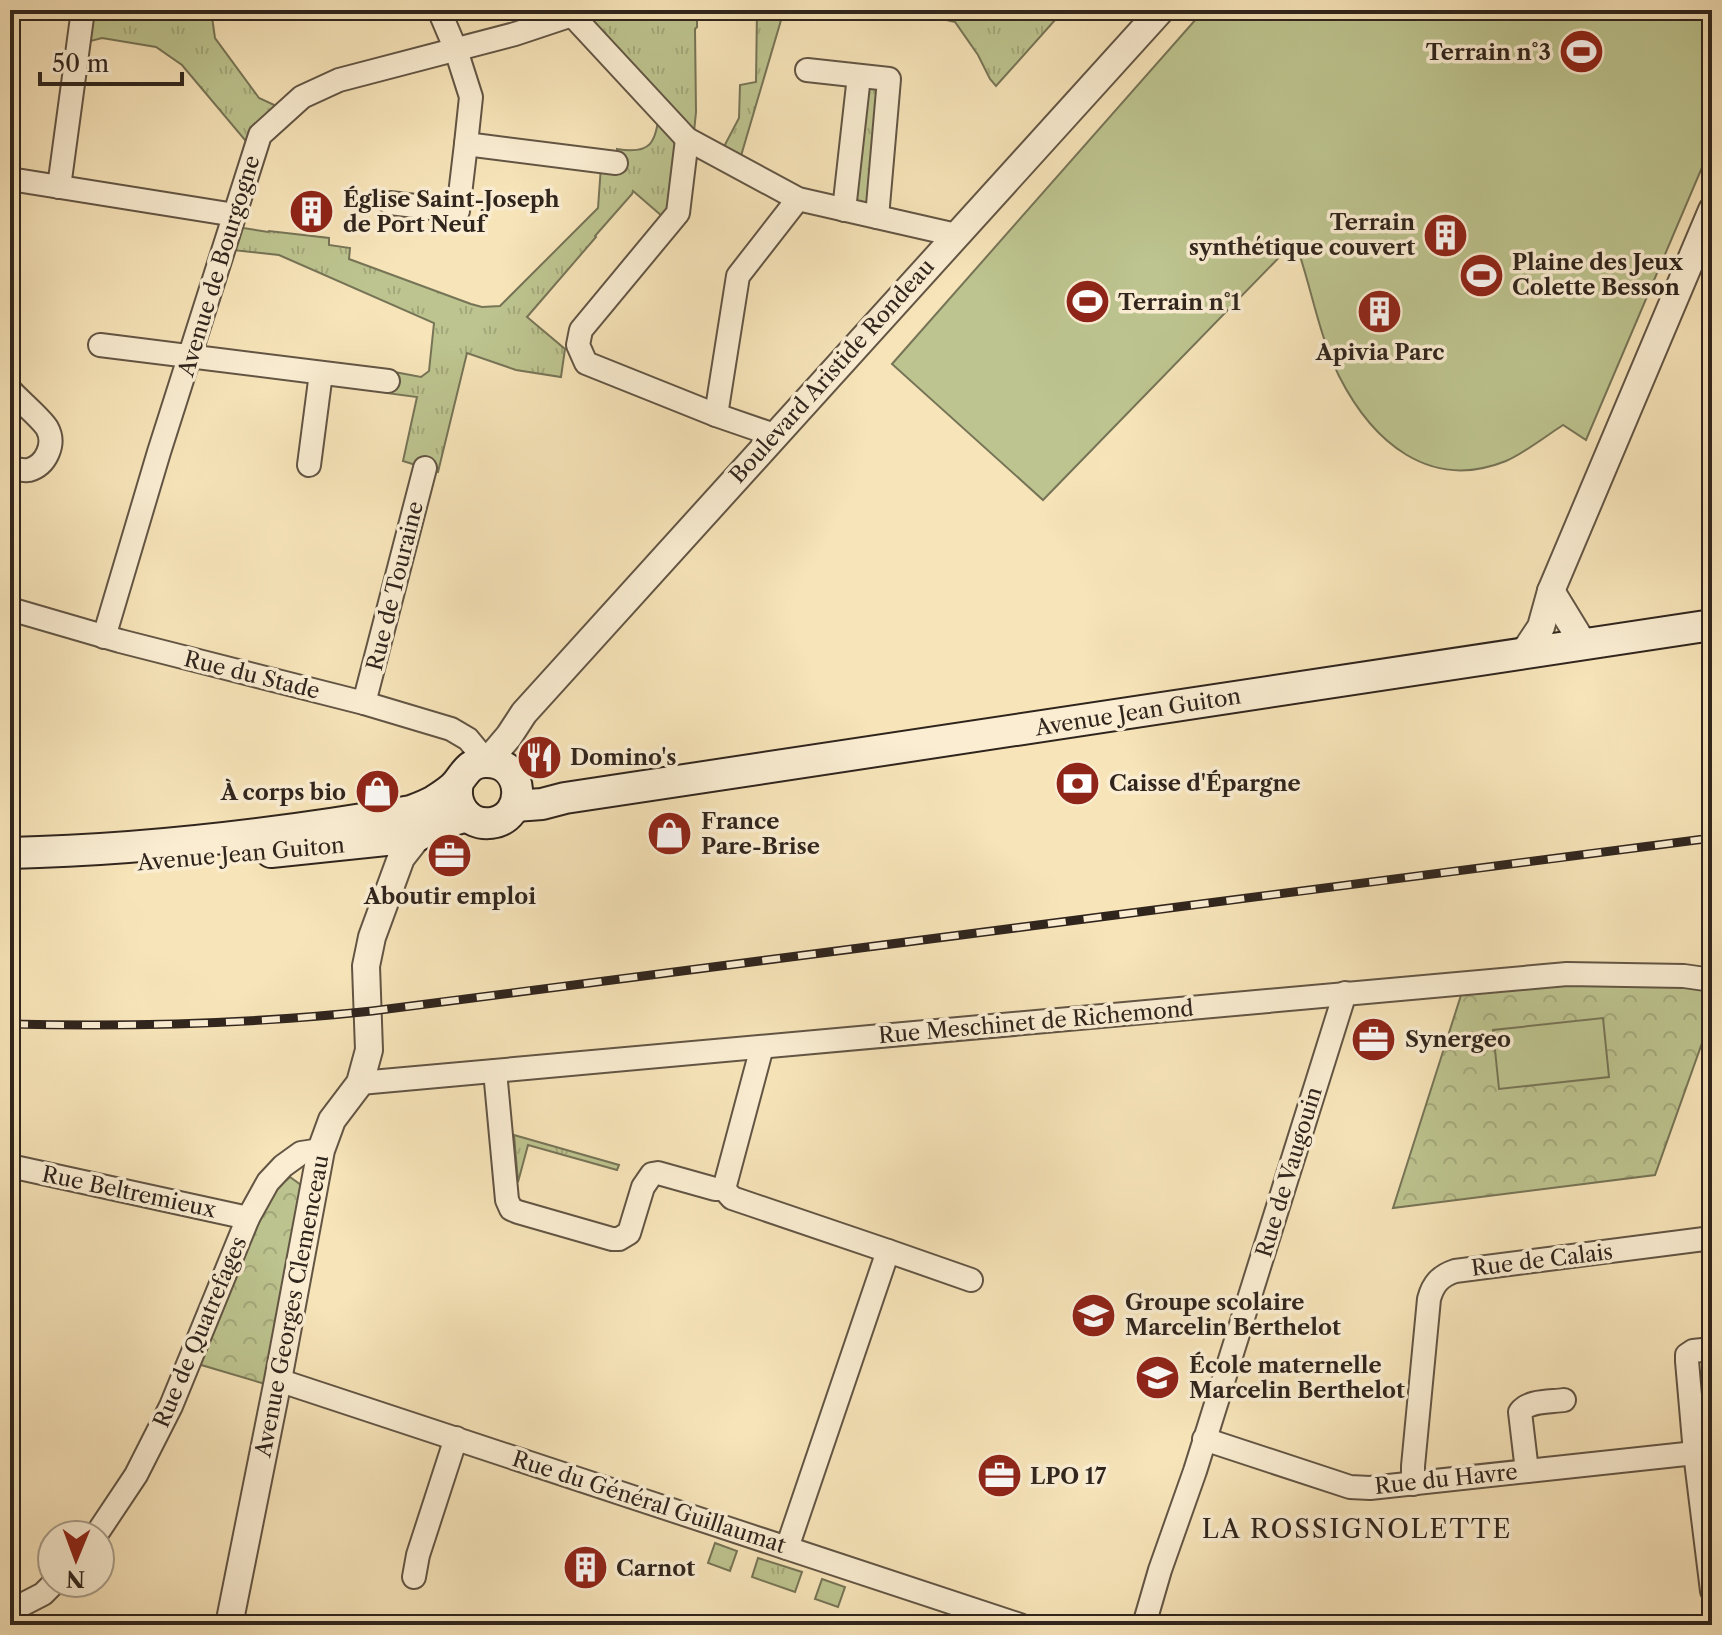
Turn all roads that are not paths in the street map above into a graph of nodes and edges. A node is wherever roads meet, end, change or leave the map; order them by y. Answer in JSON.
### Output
{"nodes":[{"id":1,"x":83,"y":10,"type":"edge"},
{"id":2,"x":439,"y":10,"type":"edge"},
{"id":3,"x":1161,"y":10,"type":"edge"},
{"id":4,"x":574,"y":12,"type":"edge"},
{"id":5,"x":456,"y":50,"type":"junction"},
{"id":6,"x":807,"y":70,"type":"dead end"},
{"id":7,"x":859,"y":76,"type":"junction"},
{"id":8,"x":687,"y":139,"type":"junction"},
{"id":9,"x":466,"y":144,"type":"junction"},
{"id":10,"x":616,"y":163,"type":"dead end"},
{"id":11,"x":10,"y":179,"type":"edge"},
{"id":12,"x":59,"y":187,"type":"junction"},
{"id":13,"x":798,"y":199,"type":"junction"},
{"id":14,"x":390,"y":203,"type":"dead end"},
{"id":15,"x":844,"y":210,"type":"junction"},
{"id":16,"x":1712,"y":210,"type":"edge"},
{"id":17,"x":235,"y":215,"type":"junction"},
{"id":18,"x":877,"y":217,"type":"junction"},
{"id":19,"x":956,"y":235,"type":"junction"},
{"id":20,"x":100,"y":345,"type":"dead end"},
{"id":21,"x":191,"y":356,"type":"junction"},
{"id":22,"x":321,"y":373,"type":"junction"},
{"id":23,"x":388,"y":381,"type":"dead end"},
{"id":24,"x":10,"y":390,"type":"edge"},
{"id":25,"x":716,"y":415,"type":"junction"},
{"id":26,"x":774,"y":435,"type":"junction"},
{"id":27,"x":309,"y":465,"type":"dead end"},
{"id":28,"x":10,"y":468,"type":"edge"},
{"id":29,"x":425,"y":468,"type":"dead end"},
{"id":30,"x":1551,"y":591,"type":"junction"},
{"id":31,"x":10,"y":609,"type":"edge"},
{"id":32,"x":1712,"y":625,"type":"edge"},
{"id":33,"x":104,"y":637,"type":"junction"},
{"id":34,"x":1584,"y":645,"type":"junction"},
{"id":35,"x":1523,"y":654,"type":"junction"},
{"id":36,"x":364,"y":703,"type":"junction"},
{"id":37,"x":492,"y":779,"type":"junction"},
{"id":38,"x":467,"y":816,"type":"junction"},
{"id":39,"x":408,"y":835,"type":"junction"},
{"id":40,"x":10,"y":853,"type":"edge"},
{"id":41,"x":10,"y":869,"type":"edge"},
{"id":42,"x":1712,"y":980,"type":"edge"},
{"id":43,"x":1345,"y":993,"type":"junction"},
{"id":44,"x":762,"y":1047,"type":"junction"},
{"id":45,"x":495,"y":1071,"type":"junction"},
{"id":46,"x":360,"y":1083,"type":"junction"},
{"id":47,"x":321,"y":1150,"type":"junction"},
{"id":48,"x":10,"y":1166,"type":"edge"},
{"id":49,"x":724,"y":1189,"type":"junction"},
{"id":50,"x":248,"y":1218,"type":"junction"},
{"id":51,"x":1712,"y":1238,"type":"edge"},
{"id":52,"x":888,"y":1251,"type":"junction"},
{"id":53,"x":971,"y":1280,"type":"dead end"},
{"id":54,"x":1712,"y":1349,"type":"edge"},
{"id":55,"x":278,"y":1380,"type":"junction"},
{"id":56,"x":1564,"y":1400,"type":"dead end"},
{"id":57,"x":456,"y":1438,"type":"junction"},
{"id":58,"x":1204,"y":1439,"type":"junction"},
{"id":59,"x":1695,"y":1453,"type":"junction"},
{"id":60,"x":1527,"y":1471,"type":"junction"},
{"id":61,"x":1413,"y":1484,"type":"junction"},
{"id":62,"x":107,"y":1519,"type":"edge"},
{"id":63,"x":1709,"y":1539,"type":"edge"},
{"id":64,"x":787,"y":1548,"type":"junction"},
{"id":65,"x":414,"y":1577,"type":"dead end"},
{"id":66,"x":1712,"y":1591,"type":"edge"},
{"id":67,"x":36,"y":1598,"type":"edge"},
{"id":68,"x":10,"y":1611,"type":"edge"},
{"id":69,"x":229,"y":1625,"type":"edge"},
{"id":70,"x":1020,"y":1625,"type":"edge"},
{"id":71,"x":1144,"y":1625,"type":"edge"}],
"edges":[{"from":1,"to":12,"type":"street"},
{"from":2,"to":5,"type":"street"},
{"from":3,"to":19,"type":"street","name":"Boulevard Aristide Rondeau"},
{"from":4,"to":5,"type":"street","name":"Avenue de Bourgogne"},
{"from":4,"to":8,"type":"street"},
{"from":5,"to":9,"type":"street"},
{"from":5,"to":17,"type":"street","name":"Avenue de Bourgogne"},
{"from":6,"to":7,"type":"street"},
{"from":7,"to":15,"type":"street"},
{"from":7,"to":18,"type":"street"},
{"from":8,"to":13,"type":"street"},
{"from":8,"to":25,"type":"street"},
{"from":9,"to":10,"type":"street"},
{"from":9,"to":14,"type":"street"},
{"from":11,"to":12,"type":"street"},
{"from":12,"to":17,"type":"street"},
{"from":13,"to":15,"type":"street"},
{"from":13,"to":25,"type":"street"},
{"from":15,"to":18,"type":"street"},
{"from":16,"to":30,"type":"street"},
{"from":17,"to":21,"type":"street","name":"Avenue de Bourgogne"},
{"from":18,"to":19,"type":"street"},
{"from":19,"to":26,"type":"street","name":"Boulevard Aristide Rondeau"},
{"from":20,"to":21,"type":"street"},
{"from":21,"to":22,"type":"street"},
{"from":21,"to":33,"type":"street","name":"Avenue de Bourgogne"},
{"from":22,"to":23,"type":"street"},
{"from":22,"to":27,"type":"street"},
{"from":24,"to":28,"type":"street"},
{"from":25,"to":26,"type":"street"},
{"from":26,"to":37,"type":"street","name":"Boulevard Aristide Rondeau"},
{"from":29,"to":36,"type":"street","name":"Rue de Touraine"},
{"from":30,"to":34,"type":"street"},
{"from":30,"to":35,"type":"street"},
{"from":31,"to":33,"type":"street","name":"Rue du Stade"},
{"from":32,"to":34,"type":"main road","name":"Avenue Jean Guiton"},
{"from":33,"to":36,"type":"street","name":"Rue du Stade"},
{"from":34,"to":35,"type":"main road","name":"Avenue Jean Guiton"},
{"from":35,"to":37,"type":"main road","name":"Avenue Jean Guiton"},
{"from":36,"to":37,"type":"street","name":"Rue du Stade"},
{"from":37,"to":38,"type":"main road"},
{"from":37,"to":38,"type":"main road","name":"Avenue Jean Guiton"},
{"from":37,"to":39,"type":"main road","name":"Avenue Jean Guiton"},
{"from":38,"to":39,"type":"main road","name":"Avenue Jean Guiton"},
{"from":39,"to":40,"type":"main road","name":"Avenue Jean Guiton"},
{"from":39,"to":41,"type":"main road","name":"Avenue Jean Guiton"},
{"from":39,"to":46,"type":"street","name":"Avenue Georges Clemenceau"},
{"from":42,"to":43,"type":"street","name":"Rue Meschinet de Richemond"},
{"from":43,"to":44,"type":"street","name":"Rue Meschinet de Richemond"},
{"from":43,"to":58,"type":"street","name":"Rue de Vaugouin"},
{"from":44,"to":45,"type":"street","name":"Rue Meschinet de Richemond"},
{"from":44,"to":49,"type":"street"},
{"from":45,"to":46,"type":"street","name":"Rue Meschinet de Richemond"},
{"from":45,"to":49,"type":"street"},
{"from":46,"to":47,"type":"street","name":"Avenue Georges Clemenceau"},
{"from":47,"to":50,"type":"street","name":"Rue de Quatrefages"},
{"from":47,"to":55,"type":"street","name":"Avenue Georges Clemenceau"},
{"from":48,"to":50,"type":"street","name":"Rue Beltremieux"},
{"from":49,"to":52,"type":"street"},
{"from":50,"to":62,"type":"street","name":"Rue de Quatrefages"},
{"from":51,"to":61,"type":"street","name":"Rue de Calais"},
{"from":52,"to":53,"type":"street"},
{"from":52,"to":64,"type":"street"},
{"from":54,"to":59,"type":"street"},
{"from":55,"to":57,"type":"street","name":"Rue du Général Guillaumat"},
{"from":55,"to":69,"type":"street","name":"Avenue Georges Clemenceau"},
{"from":56,"to":60,"type":"street"},
{"from":57,"to":64,"type":"street","name":"Rue du Général Guillaumat"},
{"from":57,"to":65,"type":"street"},
{"from":58,"to":61,"type":"street","name":"Rue du Havre"},
{"from":58,"to":71,"type":"street","name":"Rue de Vaugouin"},
{"from":59,"to":60,"type":"street","name":"Rue du Havre"},
{"from":59,"to":63,"type":"street"},
{"from":60,"to":61,"type":"street","name":"Rue du Havre"},
{"from":63,"to":66,"type":"street"},
{"from":64,"to":70,"type":"street","name":"Rue du Général Guillaumat"},
{"from":67,"to":68,"type":"street"}]}
